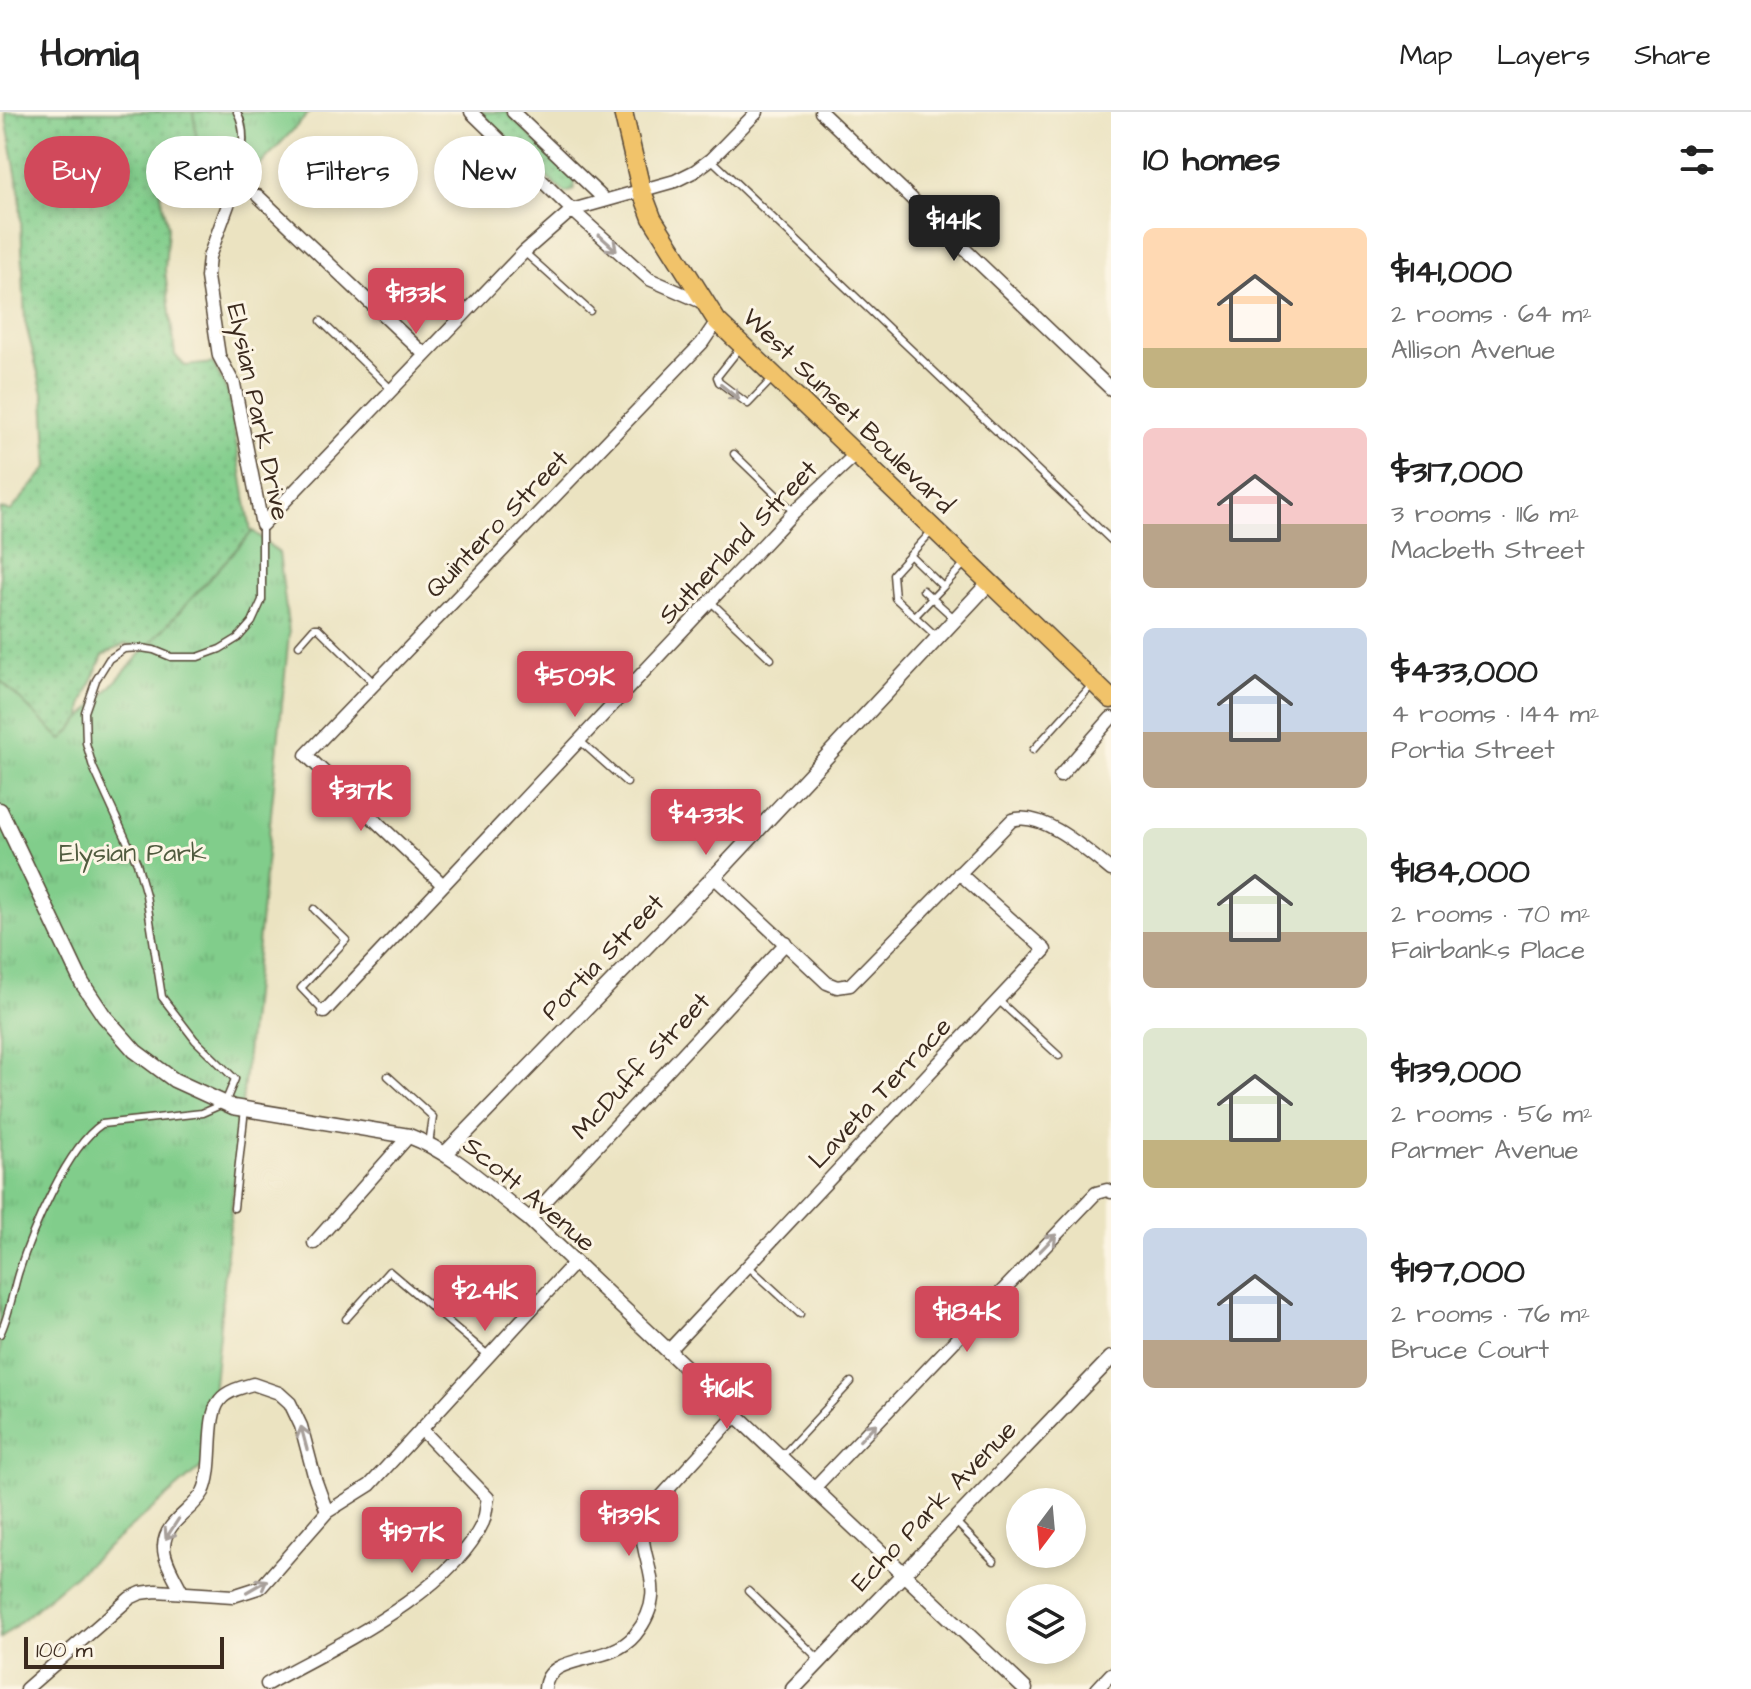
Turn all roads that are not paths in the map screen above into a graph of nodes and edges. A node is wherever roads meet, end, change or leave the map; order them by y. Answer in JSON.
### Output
{"nodes":[{"id":1,"x":237,"y":112,"type":"edge"},
{"id":2,"x":471,"y":112,"type":"edge"},
{"id":3,"x":513,"y":112,"type":"edge"},
{"id":4,"x":623,"y":112,"type":"edge"},
{"id":5,"x":757,"y":112,"type":"edge"},
{"id":6,"x":821,"y":112,"type":"edge"},
{"id":7,"x":244,"y":136,"type":"edge"},
{"id":8,"x":711,"y":159,"type":"junction"},
{"id":9,"x":641,"y":189,"type":"junction"},
{"id":10,"x":262,"y":200,"type":"edge"},
{"id":11,"x":605,"y":200,"type":"junction"},
{"id":12,"x":227,"y":208,"type":"edge"},
{"id":13,"x":572,"y":210,"type":"junction"},
{"id":14,"x":524,"y":252,"type":"junction"},
{"id":15,"x":704,"y":303,"type":"junction"},
{"id":16,"x":590,"y":311,"type":"dead end"},
{"id":17,"x":321,"y":321,"type":"dead end"},
{"id":18,"x":717,"y":321,"type":"junction"},
{"id":19,"x":742,"y":345,"type":"junction"},
{"id":20,"x":424,"y":354,"type":"junction"},
{"id":21,"x":775,"y":377,"type":"junction"},
{"id":22,"x":391,"y":389,"type":"junction"},
{"id":23,"x":1111,"y":389,"type":"edge"},
{"id":24,"x":734,"y":454,"type":"dead end"},
{"id":25,"x":855,"y":455,"type":"junction"},
{"id":26,"x":794,"y":512,"type":"junction"},
{"id":27,"x":262,"y":525,"type":"junction"},
{"id":28,"x":933,"y":530,"type":"junction"},
{"id":29,"x":1111,"y":540,"type":"edge"},
{"id":30,"x":910,"y":555,"type":"junction"},
{"id":31,"x":966,"y":561,"type":"junction"},
{"id":32,"x":899,"y":567,"type":"junction"},
{"id":33,"x":906,"y":574,"type":"dead end"},
{"id":34,"x":990,"y":582,"type":"junction"},
{"id":35,"x":943,"y":587,"type":"junction"},
{"id":36,"x":923,"y":590,"type":"dead end"},
{"id":37,"x":932,"y":598,"type":"junction"},
{"id":38,"x":710,"y":601,"type":"junction"},
{"id":39,"x":915,"y":616,"type":"junction"},
{"id":40,"x":955,"y":619,"type":"junction"},
{"id":41,"x":937,"y":638,"type":"junction"},
{"id":42,"x":299,"y":645,"type":"dead end"},
{"id":43,"x":771,"y":659,"type":"dead end"},
{"id":44,"x":374,"y":683,"type":"junction"},
{"id":45,"x":1094,"y":683,"type":"junction"},
{"id":46,"x":1111,"y":699,"type":"edge"},
{"id":47,"x":1111,"y":718,"type":"edge"},
{"id":48,"x":579,"y":740,"type":"junction"},
{"id":49,"x":1033,"y":750,"type":"dead end"},
{"id":50,"x":1060,"y":776,"type":"dead end"},
{"id":51,"x":627,"y":783,"type":"dead end"},
{"id":52,"x":0,"y":810,"type":"edge"},
{"id":53,"x":1111,"y":870,"type":"edge"},
{"id":54,"x":959,"y":873,"type":"junction"},
{"id":55,"x":714,"y":877,"type":"junction"},
{"id":56,"x":442,"y":884,"type":"junction"},
{"id":57,"x":314,"y":909,"type":"dead end"},
{"id":58,"x":786,"y":943,"type":"junction"},
{"id":59,"x":998,"y":1000,"type":"junction"},
{"id":60,"x":324,"y":1012,"type":"joint"},
{"id":61,"x":1059,"y":1056,"type":"dead end"},
{"id":62,"x":388,"y":1076,"type":"dead end"},
{"id":63,"x":225,"y":1103,"type":"junction"},
{"id":64,"x":245,"y":1109,"type":"junction"},
{"id":65,"x":409,"y":1136,"type":"junction"},
{"id":66,"x":429,"y":1144,"type":"junction"},
{"id":67,"x":445,"y":1154,"type":"junction"},
{"id":68,"x":1111,"y":1192,"type":"edge"},
{"id":69,"x":234,"y":1208,"type":"dead end"},
{"id":70,"x":529,"y":1219,"type":"junction"},
{"id":71,"x":314,"y":1243,"type":"dead end"},
{"id":72,"x":575,"y":1262,"type":"junction"},
{"id":73,"x":748,"y":1266,"type":"junction"},
{"id":74,"x":800,"y":1314,"type":"dead end"},
{"id":75,"x":346,"y":1319,"type":"dead end"},
{"id":76,"x":0,"y":1334,"type":"edge"},
{"id":77,"x":668,"y":1351,"type":"junction"},
{"id":78,"x":489,"y":1356,"type":"junction"},
{"id":79,"x":1111,"y":1358,"type":"edge"},
{"id":80,"x":851,"y":1382,"type":"dead end"},
{"id":81,"x":737,"y":1414,"type":"junction"},
{"id":82,"x":421,"y":1429,"type":"junction"},
{"id":83,"x":782,"y":1456,"type":"junction"},
{"id":84,"x":814,"y":1488,"type":"junction"},
{"id":85,"x":327,"y":1512,"type":"junction"},
{"id":86,"x":955,"y":1521,"type":"junction"},
{"id":87,"x":994,"y":1561,"type":"dead end"},
{"id":88,"x":905,"y":1573,"type":"junction"},
{"id":89,"x":748,"y":1591,"type":"dead end"},
{"id":90,"x":182,"y":1592,"type":"junction"},
{"id":91,"x":820,"y":1660,"type":"junction"},
{"id":92,"x":1111,"y":1674,"type":"edge"},
{"id":93,"x":267,"y":1684,"type":"dead end"},
{"id":94,"x":26,"y":1689,"type":"edge"},
{"id":95,"x":545,"y":1689,"type":"edge"},
{"id":96,"x":793,"y":1689,"type":"edge"},
{"id":97,"x":1025,"y":1689,"type":"edge"},
{"id":98,"x":1097,"y":1689,"type":"edge"}],
"edges":[{"from":1,"to":7,"type":"lane","name":"Elysian Park Drive"},
{"from":2,"to":13,"type":"street"},
{"from":3,"to":11,"type":"street"},
{"from":4,"to":9,"type":"main road","name":"West Sunset Boulevard"},
{"from":5,"to":8,"type":"street"},
{"from":6,"to":23,"type":"street"},
{"from":8,"to":9,"type":"street"},
{"from":8,"to":29,"type":"lane"},
{"from":9,"to":11,"type":"street"},
{"from":9,"to":15,"type":"main road","name":"West Sunset Boulevard"},
{"from":10,"to":20,"type":"street"},
{"from":11,"to":13,"type":"street"},
{"from":12,"to":27,"type":"street","name":"Elysian Park Drive"},
{"from":13,"to":14,"type":"street"},
{"from":13,"to":15,"type":"street","one_way":true},
{"from":14,"to":16,"type":"lane"},
{"from":14,"to":20,"type":"street"},
{"from":15,"to":18,"type":"main road","name":"West Sunset Boulevard"},
{"from":17,"to":22,"type":"lane"},
{"from":18,"to":19,"type":"main road","name":"West Sunset Boulevard"},
{"from":18,"to":44,"type":"street","name":"Quintero Street"},
{"from":19,"to":21,"type":"main road","name":"West Sunset Boulevard"},
{"from":19,"to":21,"type":"lane","one_way":true},
{"from":20,"to":22,"type":"street"},
{"from":21,"to":25,"type":"main road","name":"West Sunset Boulevard"},
{"from":22,"to":27,"type":"street"},
{"from":24,"to":26,"type":"lane"},
{"from":25,"to":26,"type":"street","name":"Sutherland Street"},
{"from":25,"to":28,"type":"main road","name":"West Sunset Boulevard"},
{"from":26,"to":38,"type":"street","name":"Sutherland Street"},
{"from":27,"to":63,"type":"lane","name":"Elysian Park Drive"},
{"from":28,"to":30,"type":"lane"},
{"from":28,"to":31,"type":"main road","name":"West Sunset Boulevard"},
{"from":30,"to":32,"type":"lane"},
{"from":30,"to":35,"type":"lane"},
{"from":31,"to":34,"type":"main road","name":"West Sunset Boulevard"},
{"from":31,"to":35,"type":"lane"},
{"from":32,"to":33,"type":"lane"},
{"from":32,"to":39,"type":"lane"},
{"from":34,"to":40,"type":"street","name":"Portia Street"},
{"from":34,"to":45,"type":"main road","name":"West Sunset Boulevard"},
{"from":35,"to":37,"type":"lane"},
{"from":36,"to":37,"type":"lane"},
{"from":37,"to":39,"type":"lane"},
{"from":37,"to":40,"type":"lane"},
{"from":38,"to":43,"type":"lane"},
{"from":38,"to":48,"type":"street","name":"Sutherland Street"},
{"from":39,"to":41,"type":"lane"},
{"from":40,"to":41,"type":"street","name":"Portia Street"},
{"from":41,"to":55,"type":"street","name":"Portia Street"},
{"from":42,"to":44,"type":"lane"},
{"from":44,"to":56,"type":"street","name":"Quintero Street"},
{"from":45,"to":46,"type":"main road","name":"West Sunset Boulevard"},
{"from":45,"to":49,"type":"lane"},
{"from":47,"to":50,"type":"street"},
{"from":48,"to":51,"type":"lane"},
{"from":48,"to":56,"type":"street","name":"Sutherland Street"},
{"from":52,"to":63,"type":"street","name":"Scott Avenue"},
{"from":53,"to":54,"type":"street"},
{"from":54,"to":58,"type":"street"},
{"from":54,"to":59,"type":"street","name":"Laveta Terrace"},
{"from":55,"to":58,"type":"street"},
{"from":55,"to":67,"type":"street","name":"Portia Street"},
{"from":56,"to":60,"type":"street","name":"Sutherland Street"},
{"from":57,"to":60,"type":"lane"},
{"from":58,"to":70,"type":"street","name":"McDuff Street"},
{"from":59,"to":61,"type":"lane"},
{"from":59,"to":73,"type":"street","name":"Laveta Terrace"},
{"from":62,"to":66,"type":"lane"},
{"from":63,"to":64,"type":"street","name":"Scott Avenue"},
{"from":63,"to":76,"type":"lane"},
{"from":64,"to":65,"type":"street","name":"Scott Avenue"},
{"from":64,"to":69,"type":"lane"},
{"from":65,"to":66,"type":"street","name":"Scott Avenue"},
{"from":65,"to":71,"type":"street"},
{"from":66,"to":67,"type":"street","name":"Scott Avenue"},
{"from":67,"to":70,"type":"street","name":"Scott Avenue"},
{"from":84,"to":68,"type":"street","one_way":true},
{"from":70,"to":72,"type":"street","name":"Scott Avenue"},
{"from":72,"to":77,"type":"street","name":"Scott Avenue"},
{"from":72,"to":78,"type":"street"},
{"from":73,"to":74,"type":"lane"},
{"from":73,"to":77,"type":"street","name":"Laveta Terrace"},
{"from":75,"to":78,"type":"lane"},
{"from":77,"to":81,"type":"street","name":"Scott Avenue"},
{"from":78,"to":82,"type":"street"},
{"from":79,"to":86,"type":"street","name":"Echo Park Avenue"},
{"from":80,"to":83,"type":"lane"},
{"from":81,"to":83,"type":"street","name":"Scott Avenue"},
{"from":81,"to":95,"type":"street"},
{"from":82,"to":85,"type":"street"},
{"from":82,"to":93,"type":"street"},
{"from":83,"to":84,"type":"street","name":"Scott Avenue"},
{"from":84,"to":88,"type":"street","name":"Scott Avenue"},
{"from":90,"to":85,"type":"street","one_way":true},
{"from":85,"to":90,"type":"street","one_way":true},
{"from":86,"to":87,"type":"lane"},
{"from":86,"to":88,"type":"street","name":"Echo Park Avenue"},
{"from":88,"to":91,"type":"street","name":"Echo Park Avenue"},
{"from":88,"to":97,"type":"street","name":"Scott Avenue"},
{"from":89,"to":91,"type":"lane"},
{"from":90,"to":94,"type":"street"},
{"from":91,"to":96,"type":"street","name":"Echo Park Avenue"},
{"from":92,"to":98,"type":"street"}]}
